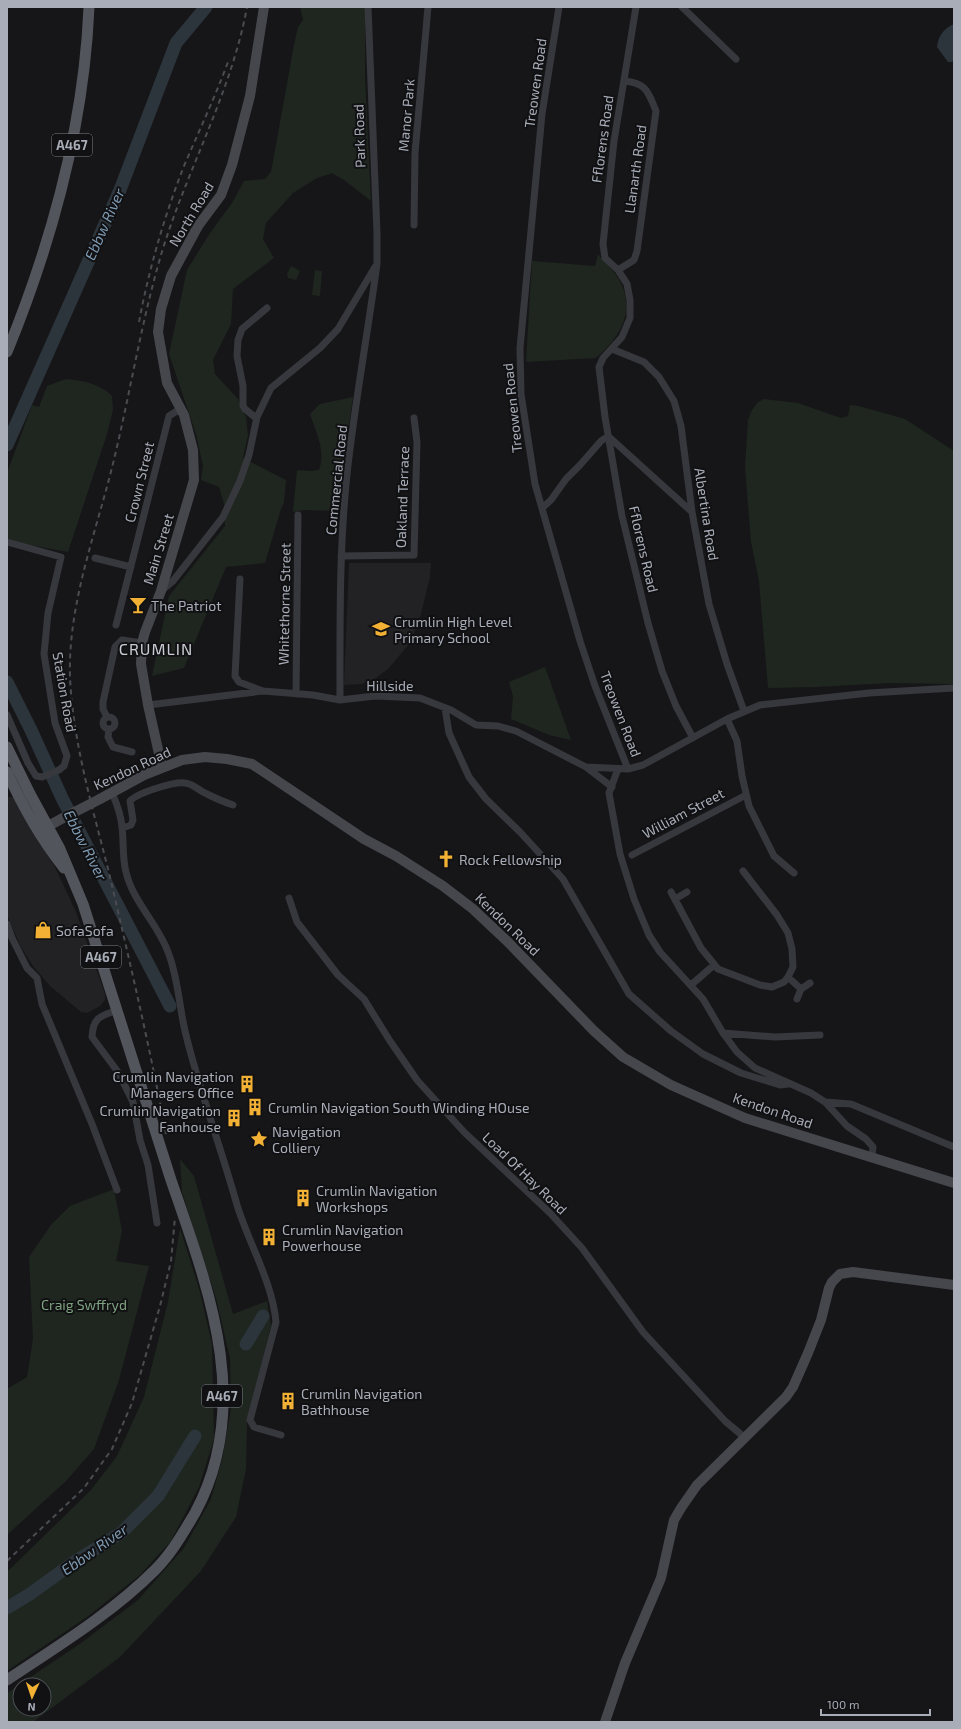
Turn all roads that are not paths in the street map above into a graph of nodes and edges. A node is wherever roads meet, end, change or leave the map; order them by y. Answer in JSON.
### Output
{"nodes":[{"id":1,"x":89,"y":7,"type":"edge"},
{"id":2,"x":264,"y":7,"type":"edge"},
{"id":3,"x":368,"y":7,"type":"edge"},
{"id":4,"x":428,"y":7,"type":"edge"},
{"id":5,"x":559,"y":7,"type":"edge"},
{"id":6,"x":636,"y":7,"type":"edge"},
{"id":7,"x":682,"y":7,"type":"edge"},
{"id":8,"x":736,"y":59,"type":"dead end"},
{"id":9,"x":624,"y":81,"type":"junction"},
{"id":10,"x":414,"y":225,"type":"dead end"},
{"id":11,"x":377,"y":264,"type":"junction"},
{"id":12,"x":618,"y":270,"type":"junction"},
{"id":13,"x":267,"y":308,"type":"dead end"},
{"id":14,"x":612,"y":349,"type":"junction"},
{"id":15,"x":7,"y":352,"type":"edge"},
{"id":16,"x":180,"y":409,"type":"junction"},
{"id":17,"x":256,"y":418,"type":"junction"},
{"id":18,"x":414,"y":418,"type":"dead end"},
{"id":19,"x":608,"y":436,"type":"junction"},
{"id":20,"x":542,"y":508,"type":"junction"},
{"id":21,"x":692,"y":512,"type":"junction"},
{"id":22,"x":298,"y":516,"type":"dead end"},
{"id":23,"x":7,"y":542,"type":"edge"},
{"id":24,"x":341,"y":556,"type":"junction"},
{"id":25,"x":95,"y":558,"type":"dead end"},
{"id":26,"x":131,"y":567,"type":"junction"},
{"id":27,"x":240,"y":578,"type":"dead end"},
{"id":28,"x":160,"y":591,"type":"junction"},
{"id":29,"x":116,"y":625,"type":"dead end"},
{"id":30,"x":142,"y":643,"type":"junction"},
{"id":31,"x":954,"y":688,"type":"edge"},
{"id":32,"x":263,"y":691,"type":"junction"},
{"id":33,"x":296,"y":694,"type":"junction"},
{"id":34,"x":340,"y":700,"type":"junction"},
{"id":35,"x":148,"y":705,"type":"junction"},
{"id":36,"x":446,"y":708,"type":"junction"},
{"id":37,"x":744,"y":711,"type":"junction"},
{"id":38,"x":7,"y":715,"type":"edge"},
{"id":39,"x":727,"y":719,"type":"junction"},
{"id":40,"x":693,"y":738,"type":"junction"},
{"id":41,"x":7,"y":747,"type":"edge"},
{"id":42,"x":132,"y":752,"type":"dead end"},
{"id":43,"x":162,"y":767,"type":"junction"},
{"id":44,"x":586,"y":767,"type":"junction"},
{"id":45,"x":618,"y":770,"type":"junction"},
{"id":46,"x":628,"y":770,"type":"junction"},
{"id":47,"x":7,"y":772,"type":"edge"},
{"id":48,"x":612,"y":787,"type":"junction"},
{"id":49,"x":112,"y":793,"type":"junction"},
{"id":50,"x":746,"y":795,"type":"junction"},
{"id":51,"x":232,"y":805,"type":"dead end"},
{"id":52,"x":122,"y":828,"type":"junction"},
{"id":53,"x":43,"y":829,"type":"junction"},
{"id":54,"x":632,"y":855,"type":"dead end"},
{"id":55,"x":743,"y":871,"type":"dead end"},
{"id":56,"x":794,"y":873,"type":"dead end"},
{"id":57,"x":687,"y":892,"type":"dead end"},
{"id":58,"x":288,"y":898,"type":"dead end"},
{"id":59,"x":7,"y":924,"type":"edge"},
{"id":60,"x":714,"y":965,"type":"junction"},
{"id":61,"x":788,"y":977,"type":"junction"},
{"id":62,"x":810,"y":983,"type":"dead end"},
{"id":63,"x":691,"y":985,"type":"junction"},
{"id":64,"x":801,"y":989,"type":"junction"},
{"id":65,"x":797,"y":999,"type":"dead end"},
{"id":66,"x":118,"y":1010,"type":"junction"},
{"id":67,"x":723,"y":1033,"type":"junction"},
{"id":68,"x":820,"y":1035,"type":"dead end"},
{"id":69,"x":788,"y":1084,"type":"junction"},
{"id":70,"x":825,"y":1102,"type":"junction"},
{"id":71,"x":954,"y":1147,"type":"edge"},
{"id":72,"x":872,"y":1158,"type":"junction"},
{"id":73,"x":954,"y":1183,"type":"edge"},
{"id":74,"x":117,"y":1190,"type":"dead end"},
{"id":75,"x":157,"y":1223,"type":"dead end"},
{"id":76,"x":954,"y":1285,"type":"edge"},
{"id":77,"x":281,"y":1435,"type":"dead end"},
{"id":78,"x":744,"y":1437,"type":"junction"},
{"id":79,"x":7,"y":1680,"type":"edge"},
{"id":80,"x":605,"y":1722,"type":"edge"}],
"edges":[{"from":1,"to":15,"type":"main road","number":"A467"},
{"from":2,"to":16,"type":"street","name":"North Road"},
{"from":3,"to":11,"type":"street","name":"Park Road"},
{"from":4,"to":10,"type":"street","name":"Manor Park"},
{"from":5,"to":20,"type":"street","name":"Treowen Road"},
{"from":6,"to":9,"type":"street","name":"Fflorens Road"},
{"from":7,"to":8,"type":"street"},
{"from":9,"to":12,"type":"street","name":"Fflorens Road"},
{"from":9,"to":12,"type":"street","name":"Llanarth Road"},
{"from":11,"to":17,"type":"street"},
{"from":11,"to":24,"type":"street","name":"Commercial Road"},
{"from":12,"to":14,"type":"street","name":"Fflorens Road"},
{"from":13,"to":17,"type":"street"},
{"from":14,"to":19,"type":"street","name":"Fflorens Road"},
{"from":14,"to":21,"type":"street","name":"Albertina Road"},
{"from":16,"to":26,"type":"street","name":"Crown Street"},
{"from":16,"to":28,"type":"street","name":"Main Street"},
{"from":17,"to":28,"type":"street"},
{"from":18,"to":24,"type":"street","name":"Oakland Terrace"},
{"from":19,"to":20,"type":"street"},
{"from":19,"to":21,"type":"street"},
{"from":19,"to":40,"type":"street","name":"Fflorens Road"},
{"from":20,"to":46,"type":"street","name":"Treowen Road"},
{"from":21,"to":37,"type":"street","name":"Albertina Road"},
{"from":22,"to":33,"type":"street","name":"Whitethorne Street"},
{"from":23,"to":38,"type":"street","name":"Station Road"},
{"from":24,"to":34,"type":"street","name":"Commercial Road"},
{"from":25,"to":26,"type":"street"},
{"from":26,"to":29,"type":"street","name":"Crown Street"},
{"from":27,"to":32,"type":"street"},
{"from":28,"to":30,"type":"street","name":"Main Street"},
{"from":30,"to":35,"type":"street","name":"Main Street"},
{"from":30,"to":42,"type":"street"},
{"from":31,"to":37,"type":"street"},
{"from":32,"to":33,"type":"street","name":"Hillside"},
{"from":32,"to":35,"type":"street","name":"Hillside"},
{"from":33,"to":34,"type":"street","name":"Hillside"},
{"from":34,"to":36,"type":"street","name":"Hillside"},
{"from":35,"to":43,"type":"street","name":"Main Street"},
{"from":36,"to":44,"type":"street","name":"Hillside"},
{"from":36,"to":69,"type":"street"},
{"from":37,"to":39,"type":"street"},
{"from":39,"to":40,"type":"street"},
{"from":39,"to":50,"type":"street"},
{"from":40,"to":46,"type":"street"},
{"from":41,"to":53,"type":"main road","number":"A467"},
{"from":43,"to":49,"type":"street","name":"Kendon Road"},
{"from":43,"to":72,"type":"street","name":"Kendon Road"},
{"from":44,"to":45,"type":"street","name":"Hillside"},
{"from":44,"to":48,"type":"street"},
{"from":45,"to":46,"type":"street","name":"Hillside"},
{"from":45,"to":48,"type":"street"},
{"from":47,"to":53,"type":"main road","number":"A467"},
{"from":48,"to":63,"type":"street"},
{"from":49,"to":52,"type":"street"},
{"from":49,"to":53,"type":"street","name":"Kendon Road","bridge":true},
{"from":50,"to":54,"type":"street","name":"William Street"},
{"from":50,"to":56,"type":"street"},
{"from":51,"to":52,"type":"street"},
{"from":52,"to":77,"type":"street"},
{"from":53,"to":66,"type":"main road","number":"A467"},
{"from":55,"to":61,"type":"street"},
{"from":57,"to":60,"type":"street"},
{"from":58,"to":78,"type":"street","name":"Load Of Hay Road"},
{"from":59,"to":74,"type":"street"},
{"from":60,"to":61,"type":"street"},
{"from":60,"to":63,"type":"street"},
{"from":61,"to":64,"type":"street"},
{"from":62,"to":64,"type":"street"},
{"from":63,"to":67,"type":"street"},
{"from":64,"to":65,"type":"street"},
{"from":66,"to":75,"type":"street"},
{"from":66,"to":79,"type":"main road","number":"A467"},
{"from":67,"to":68,"type":"street"},
{"from":67,"to":69,"type":"street"},
{"from":69,"to":70,"type":"street"},
{"from":70,"to":71,"type":"street"},
{"from":70,"to":72,"type":"street"},
{"from":72,"to":73,"type":"street","name":"Kendon Road"},
{"from":76,"to":78,"type":"street"},
{"from":78,"to":80,"type":"street"}]}
